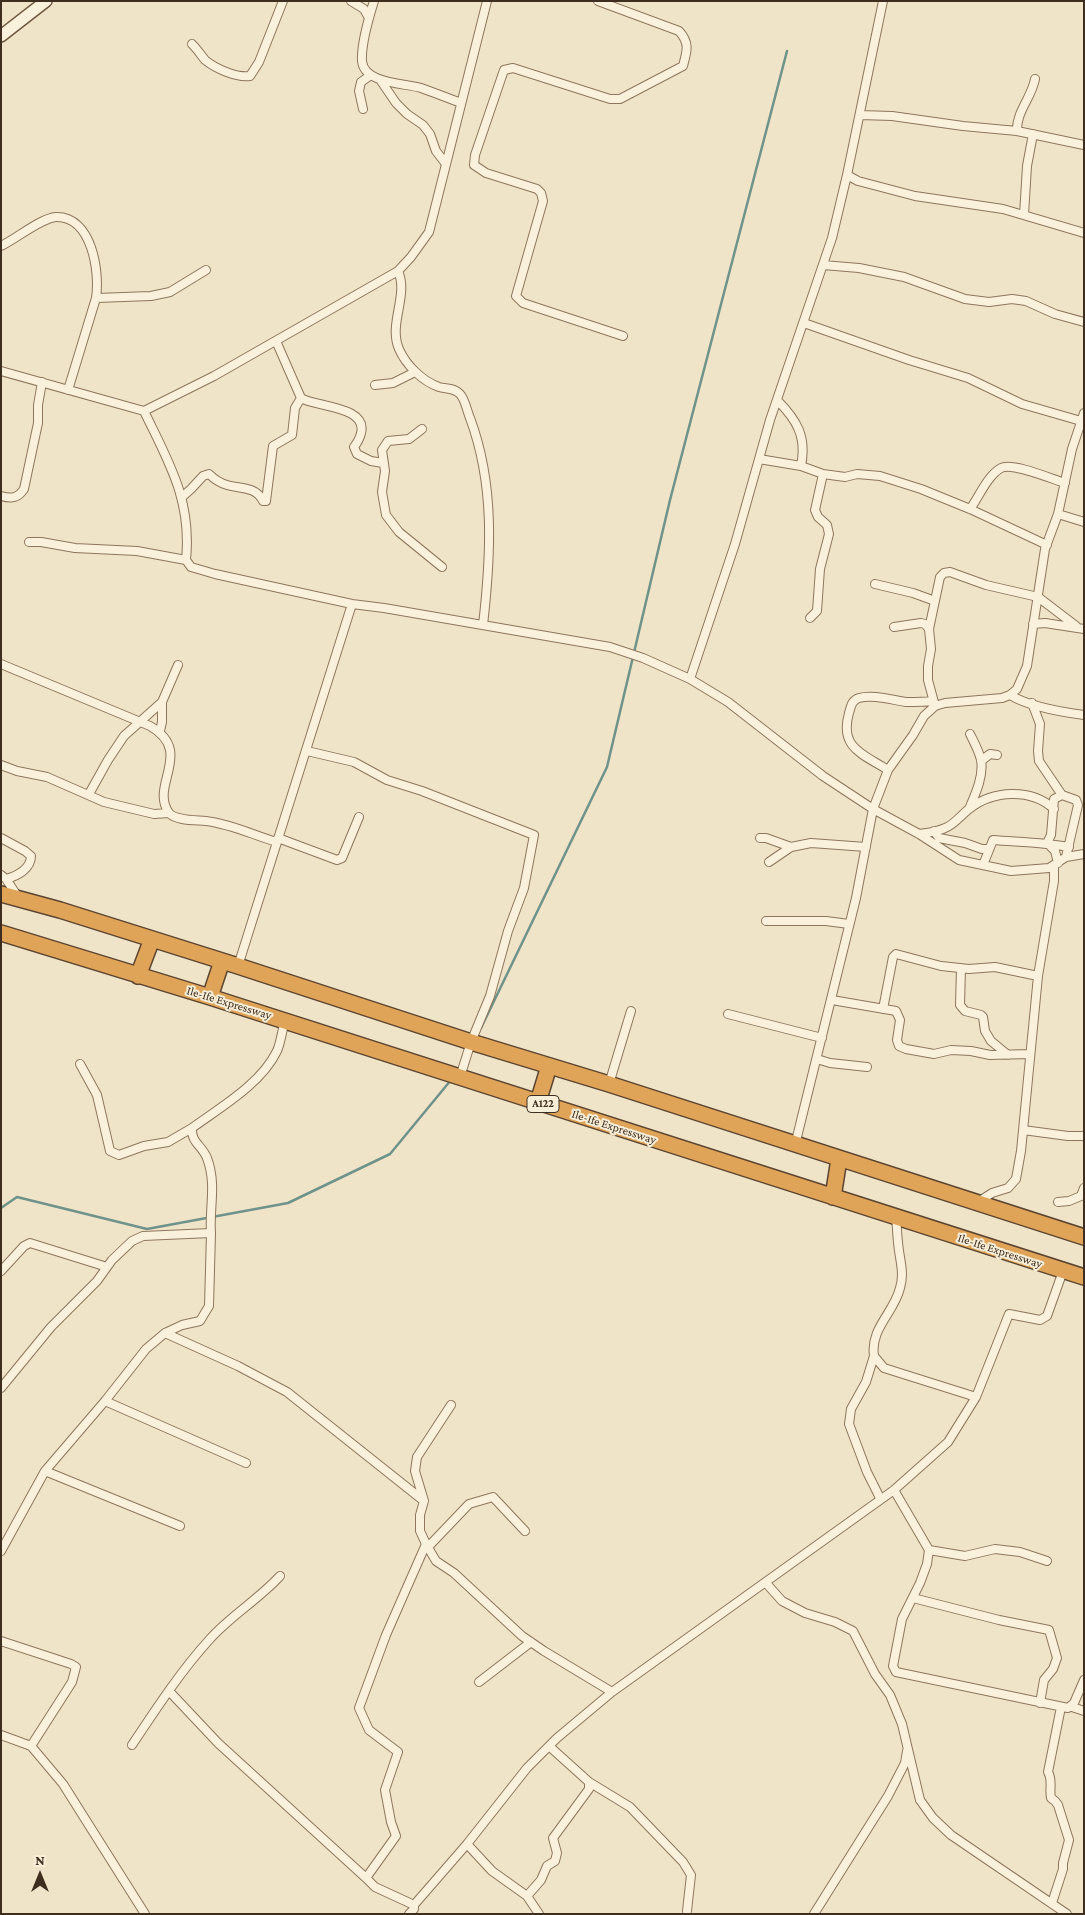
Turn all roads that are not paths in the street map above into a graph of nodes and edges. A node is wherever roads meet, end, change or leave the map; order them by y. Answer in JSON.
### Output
{"nodes":[{"id":1,"x":46,"y":1,"type":"edge"},
{"id":2,"x":282,"y":1,"type":"edge"},
{"id":3,"x":351,"y":1,"type":"edge"},
{"id":4,"x":374,"y":1,"type":"edge"},
{"id":5,"x":487,"y":1,"type":"edge"},
{"id":6,"x":598,"y":1,"type":"edge"},
{"id":7,"x":883,"y":1,"type":"edge"},
{"id":8,"x":369,"y":18,"type":"junction"},
{"id":9,"x":1,"y":36,"type":"edge"},
{"id":10,"x":192,"y":44,"type":"dead end"},
{"id":11,"x":371,"y":75,"type":"junction"},
{"id":12,"x":1035,"y":79,"type":"dead end"},
{"id":13,"x":380,"y":81,"type":"junction"},
{"id":14,"x":461,"y":103,"type":"junction"},
{"id":15,"x":363,"y":109,"type":"dead end"},
{"id":16,"x":860,"y":115,"type":"junction"},
{"id":17,"x":1017,"y":131,"type":"junction"},
{"id":18,"x":1032,"y":134,"type":"junction"},
{"id":19,"x":1084,"y":145,"type":"edge"},
{"id":20,"x":446,"y":164,"type":"junction"},
{"id":21,"x":847,"y":175,"type":"junction"},
{"id":22,"x":1024,"y":215,"type":"junction"},
{"id":23,"x":1084,"y":233,"type":"edge"},
{"id":24,"x":1,"y":246,"type":"edge"},
{"id":25,"x":823,"y":265,"type":"junction"},
{"id":26,"x":206,"y":270,"type":"dead end"},
{"id":27,"x":398,"y":271,"type":"junction"},
{"id":28,"x":96,"y":298,"type":"junction"},
{"id":29,"x":1084,"y":322,"type":"edge"},
{"id":30,"x":804,"y":323,"type":"junction"},
{"id":31,"x":623,"y":336,"type":"dead end"},
{"id":32,"x":276,"y":341,"type":"junction"},
{"id":33,"x":1,"y":371,"type":"edge"},
{"id":34,"x":415,"y":372,"type":"junction"},
{"id":35,"x":42,"y":382,"type":"junction"},
{"id":36,"x":375,"y":385,"type":"dead end"},
{"id":37,"x":68,"y":390,"type":"junction"},
{"id":38,"x":301,"y":398,"type":"junction"},
{"id":39,"x":777,"y":400,"type":"junction"},
{"id":40,"x":144,"y":411,"type":"junction"},
{"id":41,"x":1082,"y":422,"type":"edge"},
{"id":42,"x":422,"y":429,"type":"dead end"},
{"id":43,"x":759,"y":459,"type":"junction"},
{"id":44,"x":383,"y":464,"type":"junction"},
{"id":45,"x":801,"y":466,"type":"junction"},
{"id":46,"x":823,"y":474,"type":"junction"},
{"id":47,"x":1065,"y":483,"type":"junction"},
{"id":48,"x":1,"y":496,"type":"edge"},
{"id":49,"x":182,"y":497,"type":"junction"},
{"id":50,"x":970,"y":509,"type":"junction"},
{"id":51,"x":1058,"y":514,"type":"junction"},
{"id":52,"x":1084,"y":522,"type":"edge"},
{"id":53,"x":29,"y":542,"type":"dead end"},
{"id":54,"x":1047,"y":545,"type":"junction"},
{"id":55,"x":186,"y":560,"type":"junction"},
{"id":56,"x":442,"y":567,"type":"dead end"},
{"id":57,"x":875,"y":584,"type":"dead end"},
{"id":58,"x":1038,"y":597,"type":"junction"},
{"id":59,"x":935,"y":601,"type":"junction"},
{"id":60,"x":352,"y":604,"type":"junction"},
{"id":61,"x":810,"y":618,"type":"dead end"},
{"id":62,"x":484,"y":624,"type":"junction"},
{"id":63,"x":1033,"y":624,"type":"junction"},
{"id":64,"x":894,"y":627,"type":"dead end"},
{"id":65,"x":1080,"y":627,"type":"edge"},
{"id":66,"x":929,"y":629,"type":"junction"},
{"id":67,"x":1,"y":664,"type":"edge"},
{"id":68,"x":178,"y":665,"type":"dead end"},
{"id":69,"x":690,"y":679,"type":"junction"},
{"id":70,"x":1010,"y":695,"type":"junction"},
{"id":71,"x":162,"y":702,"type":"junction"},
{"id":72,"x":913,"y":702,"type":"junction"},
{"id":73,"x":1032,"y":703,"type":"junction"},
{"id":74,"x":934,"y":704,"type":"junction"},
{"id":75,"x":1084,"y":715,"type":"edge"},
{"id":76,"x":924,"y":716,"type":"junction"},
{"id":77,"x":140,"y":722,"type":"junction"},
{"id":78,"x":160,"y":732,"type":"junction"},
{"id":79,"x":970,"y":734,"type":"dead end"},
{"id":80,"x":307,"y":751,"type":"junction"},
{"id":81,"x":996,"y":755,"type":"dead end"},
{"id":82,"x":981,"y":761,"type":"junction"},
{"id":83,"x":1,"y":765,"type":"edge"},
{"id":84,"x":888,"y":770,"type":"junction"},
{"id":85,"x":89,"y":794,"type":"junction"},
{"id":86,"x":1062,"y":795,"type":"junction"},
{"id":87,"x":873,"y":809,"type":"junction"},
{"id":88,"x":968,"y":809,"type":"junction"},
{"id":89,"x":1054,"y":809,"type":"junction"},
{"id":90,"x":170,"y":813,"type":"junction"},
{"id":91,"x":359,"y":817,"type":"dead end"},
{"id":92,"x":934,"y":832,"type":"junction"},
{"id":93,"x":919,"y":834,"type":"junction"},
{"id":94,"x":1,"y":838,"type":"edge"},
{"id":95,"x":760,"y":838,"type":"dead end"},
{"id":96,"x":277,"y":840,"type":"junction"},
{"id":97,"x":1047,"y":843,"type":"junction"},
{"id":98,"x":791,"y":847,"type":"junction"},
{"id":99,"x":866,"y":847,"type":"junction"},
{"id":100,"x":1068,"y":847,"type":"junction"},
{"id":101,"x":989,"y":849,"type":"junction"},
{"id":102,"x":1084,"y":854,"type":"edge"},
{"id":103,"x":1066,"y":857,"type":"junction"},
{"id":104,"x":769,"y":862,"type":"dead end"},
{"id":105,"x":1056,"y":864,"type":"junction"},
{"id":106,"x":983,"y":865,"type":"junction"},
{"id":107,"x":4,"y":877,"type":"edge"},
{"id":108,"x":1,"y":894,"type":"edge"},
{"id":109,"x":20,"y":899,"type":"junction"},
{"id":110,"x":766,"y":921,"type":"dead end"},
{"id":111,"x":850,"y":924,"type":"junction"},
{"id":112,"x":1,"y":933,"type":"edge"},
{"id":113,"x":152,"y":939,"type":"junction"},
{"id":114,"x":222,"y":961,"type":"junction"},
{"id":115,"x":238,"y":966,"type":"junction"},
{"id":116,"x":961,"y":968,"type":"junction"},
{"id":117,"x":138,"y":976,"type":"junction"},
{"id":118,"x":1038,"y":976,"type":"junction"},
{"id":119,"x":210,"y":997,"type":"junction"},
{"id":120,"x":832,"y":1000,"type":"junction"},
{"id":121,"x":883,"y":1009,"type":"junction"},
{"id":122,"x":631,"y":1011,"type":"dead end"},
{"id":123,"x":728,"y":1014,"type":"dead end"},
{"id":124,"x":285,"y":1021,"type":"junction"},
{"id":125,"x":822,"y":1038,"type":"junction"},
{"id":126,"x":471,"y":1042,"type":"junction"},
{"id":127,"x":1030,"y":1054,"type":"junction"},
{"id":128,"x":1008,"y":1055,"type":"junction"},
{"id":129,"x":817,"y":1059,"type":"junction"},
{"id":130,"x":80,"y":1064,"type":"dead end"},
{"id":131,"x":549,"y":1066,"type":"junction"},
{"id":132,"x":867,"y":1067,"type":"dead end"},
{"id":133,"x":460,"y":1077,"type":"junction"},
{"id":134,"x":608,"y":1084,"type":"junction"},
{"id":135,"x":538,"y":1102,"type":"junction"},
{"id":136,"x":192,"y":1128,"type":"junction"},
{"id":137,"x":1023,"y":1130,"type":"junction"},
{"id":138,"x":1084,"y":1136,"type":"edge"},
{"id":139,"x":795,"y":1145,"type":"junction"},
{"id":140,"x":839,"y":1159,"type":"junction"},
{"id":141,"x":1084,"y":1188,"type":"edge"},
{"id":142,"x":833,"y":1197,"type":"junction"},
{"id":143,"x":1058,"y":1202,"type":"dead end"},
{"id":144,"x":976,"y":1203,"type":"junction"},
{"id":145,"x":896,"y":1218,"type":"junction"},
{"id":146,"x":211,"y":1233,"type":"junction"},
{"id":147,"x":1084,"y":1237,"type":"edge"},
{"id":148,"x":107,"y":1267,"type":"junction"},
{"id":149,"x":1,"y":1270,"type":"edge"},
{"id":150,"x":1063,"y":1271,"type":"junction"},
{"id":151,"x":1084,"y":1277,"type":"edge"},
{"id":152,"x":165,"y":1333,"type":"junction"},
{"id":153,"x":874,"y":1356,"type":"junction"},
{"id":154,"x":1,"y":1388,"type":"edge"},
{"id":155,"x":976,"y":1397,"type":"junction"},
{"id":156,"x":105,"y":1401,"type":"junction"},
{"id":157,"x":451,"y":1405,"type":"dead end"},
{"id":158,"x":246,"y":1463,"type":"dead end"},
{"id":159,"x":45,"y":1471,"type":"junction"},
{"id":160,"x":894,"y":1490,"type":"junction"},
{"id":161,"x":880,"y":1498,"type":"junction"},
{"id":162,"x":424,"y":1501,"type":"junction"},
{"id":163,"x":180,"y":1526,"type":"dead end"},
{"id":164,"x":525,"y":1531,"type":"dead end"},
{"id":165,"x":427,"y":1545,"type":"junction"},
{"id":166,"x":929,"y":1550,"type":"junction"},
{"id":167,"x":1,"y":1551,"type":"edge"},
{"id":168,"x":1047,"y":1561,"type":"dead end"},
{"id":169,"x":280,"y":1576,"type":"dead end"},
{"id":170,"x":766,"y":1583,"type":"junction"},
{"id":171,"x":913,"y":1598,"type":"junction"},
{"id":172,"x":1,"y":1640,"type":"edge"},
{"id":173,"x":531,"y":1642,"type":"junction"},
{"id":174,"x":1084,"y":1680,"type":"edge"},
{"id":175,"x":479,"y":1682,"type":"dead end"},
{"id":176,"x":169,"y":1691,"type":"junction"},
{"id":177,"x":612,"y":1692,"type":"junction"},
{"id":178,"x":1040,"y":1703,"type":"junction"},
{"id":179,"x":1061,"y":1707,"type":"junction"},
{"id":180,"x":1072,"y":1707,"type":"junction"},
{"id":181,"x":1084,"y":1710,"type":"edge"},
{"id":182,"x":1,"y":1735,"type":"edge"},
{"id":183,"x":132,"y":1745,"type":"dead end"},
{"id":184,"x":30,"y":1746,"type":"junction"},
{"id":185,"x":549,"y":1746,"type":"junction"},
{"id":186,"x":908,"y":1746,"type":"junction"},
{"id":187,"x":589,"y":1782,"type":"junction"},
{"id":188,"x":467,"y":1844,"type":"junction"},
{"id":189,"x":366,"y":1878,"type":"junction"},
{"id":190,"x":527,"y":1896,"type":"junction"},
{"id":191,"x":1052,"y":1903,"type":"junction"},
{"id":192,"x":414,"y":1910,"type":"edge"},
{"id":193,"x":687,"y":1911,"type":"dead end"},
{"id":194,"x":145,"y":1914,"type":"edge"},
{"id":195,"x":539,"y":1914,"type":"edge"},
{"id":196,"x":814,"y":1914,"type":"edge"},
{"id":197,"x":1067,"y":1914,"type":"edge"}],
"edges":[{"from":1,"to":9,"type":"street"},
{"from":2,"to":10,"type":"street"},
{"from":3,"to":8,"type":"street"},
{"from":4,"to":8,"type":"street"},
{"from":5,"to":14,"type":"street"},
{"from":6,"to":31,"type":"street"},
{"from":7,"to":16,"type":"street"},
{"from":8,"to":11,"type":"street"},
{"from":11,"to":13,"type":"street"},
{"from":11,"to":15,"type":"street"},
{"from":12,"to":17,"type":"street"},
{"from":13,"to":14,"type":"street"},
{"from":13,"to":20,"type":"street"},
{"from":14,"to":20,"type":"street"},
{"from":16,"to":17,"type":"street"},
{"from":16,"to":21,"type":"street"},
{"from":17,"to":18,"type":"street"},
{"from":18,"to":19,"type":"street"},
{"from":18,"to":22,"type":"street"},
{"from":20,"to":27,"type":"street"},
{"from":21,"to":22,"type":"street"},
{"from":21,"to":25,"type":"street"},
{"from":22,"to":23,"type":"street"},
{"from":24,"to":28,"type":"street"},
{"from":25,"to":29,"type":"street"},
{"from":25,"to":30,"type":"street"},
{"from":26,"to":28,"type":"street"},
{"from":27,"to":32,"type":"street"},
{"from":27,"to":34,"type":"street"},
{"from":28,"to":37,"type":"street"},
{"from":30,"to":39,"type":"street"},
{"from":30,"to":41,"type":"street"},
{"from":32,"to":38,"type":"street"},
{"from":32,"to":40,"type":"street"},
{"from":33,"to":35,"type":"street"},
{"from":34,"to":36,"type":"street"},
{"from":34,"to":62,"type":"street"},
{"from":35,"to":37,"type":"street"},
{"from":35,"to":48,"type":"street"},
{"from":37,"to":40,"type":"street"},
{"from":38,"to":44,"type":"street"},
{"from":38,"to":49,"type":"street"},
{"from":39,"to":43,"type":"street"},
{"from":39,"to":45,"type":"street"},
{"from":40,"to":49,"type":"street"},
{"from":41,"to":47,"type":"street"},
{"from":42,"to":44,"type":"street"},
{"from":43,"to":45,"type":"street"},
{"from":43,"to":69,"type":"street"},
{"from":44,"to":56,"type":"street"},
{"from":45,"to":46,"type":"street"},
{"from":46,"to":50,"type":"street"},
{"from":46,"to":61,"type":"street"},
{"from":47,"to":50,"type":"street"},
{"from":47,"to":51,"type":"street"},
{"from":49,"to":55,"type":"street"},
{"from":50,"to":54,"type":"street"},
{"from":51,"to":52,"type":"street"},
{"from":51,"to":54,"type":"street"},
{"from":53,"to":55,"type":"street"},
{"from":54,"to":58,"type":"street"},
{"from":55,"to":60,"type":"street"},
{"from":57,"to":59,"type":"street"},
{"from":58,"to":59,"type":"street"},
{"from":58,"to":63,"type":"street"},
{"from":58,"to":65,"type":"street"},
{"from":59,"to":66,"type":"street"},
{"from":60,"to":62,"type":"street"},
{"from":60,"to":80,"type":"street"},
{"from":62,"to":69,"type":"street"},
{"from":63,"to":65,"type":"street"},
{"from":63,"to":70,"type":"street"},
{"from":64,"to":66,"type":"street"},
{"from":66,"to":74,"type":"street"},
{"from":67,"to":77,"type":"street"},
{"from":68,"to":71,"type":"street"},
{"from":69,"to":87,"type":"street"},
{"from":70,"to":73,"type":"street"},
{"from":70,"to":74,"type":"street"},
{"from":71,"to":77,"type":"street"},
{"from":71,"to":78,"type":"street"},
{"from":72,"to":74,"type":"street"},
{"from":72,"to":76,"type":"street"},
{"from":72,"to":84,"type":"street"},
{"from":73,"to":75,"type":"street"},
{"from":73,"to":86,"type":"street"},
{"from":74,"to":76,"type":"street"},
{"from":76,"to":84,"type":"street"},
{"from":77,"to":78,"type":"street"},
{"from":77,"to":85,"type":"street"},
{"from":78,"to":90,"type":"street"},
{"from":79,"to":82,"type":"street"},
{"from":80,"to":96,"type":"street"},
{"from":80,"to":126,"type":"street"},
{"from":81,"to":82,"type":"street"},
{"from":82,"to":88,"type":"street"},
{"from":83,"to":85,"type":"street"},
{"from":84,"to":87,"type":"street"},
{"from":85,"to":90,"type":"street"},
{"from":86,"to":89,"type":"street"},
{"from":86,"to":100,"type":"street"},
{"from":87,"to":93,"type":"street"},
{"from":87,"to":99,"type":"street"},
{"from":88,"to":89,"type":"street"},
{"from":88,"to":92,"type":"street"},
{"from":89,"to":97,"type":"street"},
{"from":90,"to":96,"type":"street"},
{"from":91,"to":96,"type":"street"},
{"from":92,"to":93,"type":"street"},
{"from":92,"to":101,"type":"street"},
{"from":93,"to":106,"type":"street"},
{"from":94,"to":107,"type":"street"},
{"from":95,"to":98,"type":"street"},
{"from":96,"to":115,"type":"street"},
{"from":97,"to":100,"type":"street"},
{"from":97,"to":101,"type":"street"},
{"from":97,"to":105,"type":"street"},
{"from":98,"to":99,"type":"street"},
{"from":98,"to":104,"type":"street"},
{"from":99,"to":111,"type":"street"},
{"from":100,"to":103,"type":"street"},
{"from":101,"to":106,"type":"street"},
{"from":102,"to":103,"type":"street"},
{"from":103,"to":105,"type":"street"},
{"from":105,"to":106,"type":"street"},
{"from":105,"to":118,"type":"street"},
{"from":107,"to":109,"type":"street"},
{"from":108,"to":109,"type":"highway"},
{"from":109,"to":113,"type":"highway"},
{"from":110,"to":111,"type":"street"},
{"from":111,"to":120,"type":"street"},
{"from":112,"to":117,"type":"highway","name":"Ile-Ife Expressway","number":"A122"},
{"from":113,"to":114,"type":"highway"},
{"from":113,"to":117,"type":"highway"},
{"from":114,"to":115,"type":"highway"},
{"from":114,"to":119,"type":"highway"},
{"from":115,"to":126,"type":"highway"},
{"from":116,"to":118,"type":"street"},
{"from":116,"to":121,"type":"street"},
{"from":116,"to":128,"type":"street"},
{"from":117,"to":119,"type":"highway","name":"Ile-Ife Expressway","number":"A122"},
{"from":118,"to":127,"type":"street"},
{"from":119,"to":124,"type":"highway","name":"Ile-Ife Expressway","number":"A122"},
{"from":120,"to":121,"type":"street"},
{"from":120,"to":125,"type":"street"},
{"from":121,"to":128,"type":"street"},
{"from":122,"to":134,"type":"street"},
{"from":123,"to":125,"type":"street"},
{"from":124,"to":133,"type":"highway","name":"Ile-Ife Expressway","number":"A122"},
{"from":124,"to":136,"type":"street"},
{"from":125,"to":129,"type":"street"},
{"from":126,"to":131,"type":"highway"},
{"from":126,"to":133,"type":"street"},
{"from":127,"to":128,"type":"street"},
{"from":127,"to":137,"type":"street"},
{"from":129,"to":132,"type":"street"},
{"from":129,"to":139,"type":"street"},
{"from":130,"to":136,"type":"street"},
{"from":131,"to":134,"type":"highway"},
{"from":131,"to":135,"type":"highway"},
{"from":133,"to":135,"type":"highway","name":"Ile-Ife Expressway","number":"A122"},
{"from":134,"to":139,"type":"highway"},
{"from":135,"to":142,"type":"highway","name":"Ile-Ife Expressway","number":"A122"},
{"from":136,"to":146,"type":"street"},
{"from":137,"to":138,"type":"street"},
{"from":137,"to":144,"type":"street"},
{"from":139,"to":140,"type":"highway"},
{"from":140,"to":142,"type":"highway"},
{"from":140,"to":144,"type":"highway"},
{"from":141,"to":143,"type":"street"},
{"from":142,"to":145,"type":"highway","name":"Ile-Ife Expressway","number":"A122"},
{"from":144,"to":147,"type":"highway"},
{"from":145,"to":150,"type":"highway","name":"Ile-Ife Expressway","number":"A122"},
{"from":145,"to":153,"type":"street"},
{"from":146,"to":148,"type":"street"},
{"from":146,"to":152,"type":"street"},
{"from":148,"to":149,"type":"street"},
{"from":148,"to":154,"type":"street"},
{"from":150,"to":151,"type":"highway","name":"Ile-Ife Expressway","number":"A122"},
{"from":150,"to":155,"type":"street"},
{"from":152,"to":156,"type":"street"},
{"from":152,"to":162,"type":"street"},
{"from":153,"to":155,"type":"street"},
{"from":153,"to":161,"type":"street"},
{"from":155,"to":160,"type":"street"},
{"from":156,"to":158,"type":"street"},
{"from":156,"to":159,"type":"street"},
{"from":157,"to":162,"type":"street"},
{"from":159,"to":163,"type":"street"},
{"from":159,"to":167,"type":"street"},
{"from":160,"to":161,"type":"street"},
{"from":160,"to":166,"type":"street"},
{"from":161,"to":170,"type":"street"},
{"from":162,"to":165,"type":"street"},
{"from":164,"to":165,"type":"street"},
{"from":165,"to":173,"type":"street"},
{"from":165,"to":189,"type":"street"},
{"from":166,"to":168,"type":"street"},
{"from":166,"to":171,"type":"street"},
{"from":169,"to":176,"type":"street"},
{"from":170,"to":177,"type":"street"},
{"from":170,"to":186,"type":"street"},
{"from":171,"to":178,"type":"street"},
{"from":171,"to":178,"type":"street"},
{"from":172,"to":184,"type":"street"},
{"from":173,"to":175,"type":"street"},
{"from":173,"to":177,"type":"street"},
{"from":174,"to":180,"type":"street"},
{"from":176,"to":183,"type":"street"},
{"from":176,"to":189,"type":"street"},
{"from":177,"to":185,"type":"street"},
{"from":178,"to":179,"type":"street"},
{"from":179,"to":180,"type":"street"},
{"from":179,"to":191,"type":"street"},
{"from":180,"to":181,"type":"street"},
{"from":182,"to":184,"type":"street"},
{"from":184,"to":194,"type":"street"},
{"from":185,"to":187,"type":"street"},
{"from":185,"to":188,"type":"street"},
{"from":186,"to":191,"type":"street"},
{"from":186,"to":196,"type":"street"},
{"from":187,"to":190,"type":"street"},
{"from":187,"to":193,"type":"street"},
{"from":188,"to":190,"type":"street"},
{"from":188,"to":192,"type":"street"},
{"from":189,"to":192,"type":"street"},
{"from":190,"to":195,"type":"street"},
{"from":191,"to":197,"type":"street"}]}
